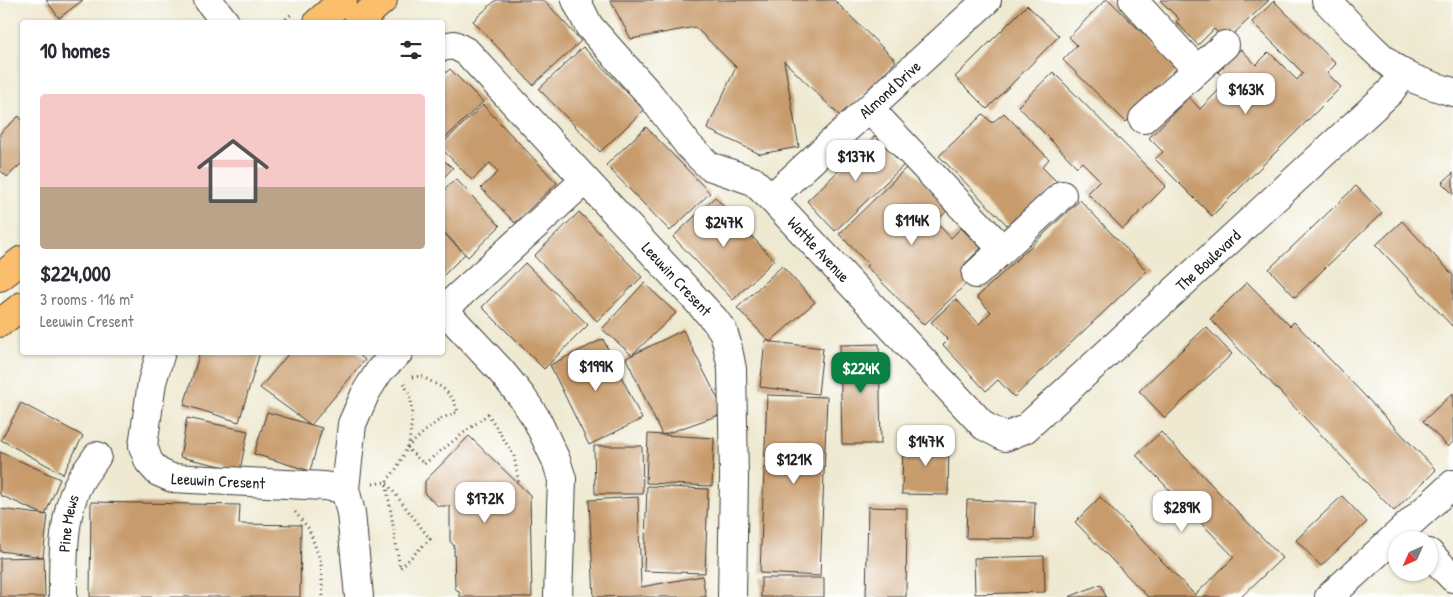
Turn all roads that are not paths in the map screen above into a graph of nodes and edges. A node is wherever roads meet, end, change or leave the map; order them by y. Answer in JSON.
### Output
{"nodes":[{"id":1,"x":208,"y":0,"type":"edge"},
{"id":2,"x":343,"y":0,"type":"edge"},
{"id":3,"x":383,"y":0,"type":"edge"},
{"id":4,"x":576,"y":0,"type":"edge"},
{"id":5,"x":987,"y":0,"type":"edge"},
{"id":6,"x":1133,"y":0,"type":"edge"},
{"id":7,"x":1326,"y":0,"type":"edge"},
{"id":8,"x":223,"y":20,"type":"edge"},
{"id":9,"x":320,"y":20,"type":"edge"},
{"id":10,"x":360,"y":20,"type":"edge"},
{"id":11,"x":1224,"y":45,"type":"dead end"},
{"id":12,"x":445,"y":46,"type":"edge"},
{"id":13,"x":1197,"y":70,"type":"junction"},
{"id":14,"x":1403,"y":73,"type":"junction"},
{"id":15,"x":1453,"y":92,"type":"edge"},
{"id":16,"x":870,"y":109,"type":"junction"},
{"id":17,"x":1143,"y":119,"type":"dead end"},
{"id":18,"x":586,"y":180,"type":"junction"},
{"id":19,"x":1062,"y":195,"type":"dead end"},
{"id":20,"x":771,"y":198,"type":"junction"},
{"id":21,"x":1002,"y":249,"type":"junction"},
{"id":22,"x":20,"y":262,"type":"edge"},
{"id":23,"x":976,"y":274,"type":"dead end"},
{"id":24,"x":0,"y":277,"type":"edge"},
{"id":25,"x":20,"y":308,"type":"edge"},
{"id":26,"x":445,"y":308,"type":"edge"},
{"id":27,"x":445,"y":312,"type":"edge"},
{"id":28,"x":0,"y":323,"type":"edge"},
{"id":29,"x":160,"y":355,"type":"edge"},
{"id":30,"x":395,"y":365,"type":"edge"},
{"id":31,"x":1005,"y":437,"type":"joint"},
{"id":32,"x":97,"y":456,"type":"dead end"},
{"id":33,"x":1453,"y":484,"type":"edge"},
{"id":34,"x":345,"y":490,"type":"junction"},
{"id":35,"x":1413,"y":531,"type":"edge"},
{"id":36,"x":1388,"y":551,"type":"edge"},
{"id":37,"x":1438,"y":562,"type":"edge"},
{"id":38,"x":1453,"y":578,"type":"edge"},
{"id":39,"x":63,"y":597,"type":"edge"},
{"id":40,"x":359,"y":597,"type":"edge"},
{"id":41,"x":558,"y":597,"type":"edge"},
{"id":42,"x":732,"y":597,"type":"edge"},
{"id":43,"x":1329,"y":597,"type":"edge"}],
"edges":[{"from":1,"to":8,"type":"street"},
{"from":2,"to":9,"type":"main road"},
{"from":3,"to":10,"type":"main road"},
{"from":4,"to":20,"type":"street","name":"Wattle Avenue"},
{"from":5,"to":16,"type":"street","name":"Almond Drive"},
{"from":6,"to":13,"type":"street"},
{"from":7,"to":14,"type":"street"},
{"from":11,"to":13,"type":"street"},
{"from":12,"to":18,"type":"street","name":"Leeuwin Cresent"},
{"from":13,"to":17,"type":"street"},
{"from":14,"to":15,"type":"street"},
{"from":14,"to":31,"type":"street","name":"The Boulevard"},
{"from":16,"to":20,"type":"street","name":"Almond Drive"},
{"from":16,"to":21,"type":"street"},
{"from":18,"to":26,"type":"street"},
{"from":18,"to":42,"type":"street","name":"Leeuwin Cresent"},
{"from":19,"to":21,"type":"street"},
{"from":20,"to":31,"type":"street","name":"Wattle Avenue"},
{"from":21,"to":23,"type":"street"},
{"from":22,"to":24,"type":"main road"},
{"from":25,"to":28,"type":"main road"},
{"from":27,"to":41,"type":"street"},
{"from":29,"to":34,"type":"street","name":"Leeuwin Cresent"},
{"from":30,"to":34,"type":"street"},
{"from":32,"to":39,"type":"street","name":"Pine Mews"},
{"from":33,"to":35,"type":"street"},
{"from":34,"to":40,"type":"street"},
{"from":36,"to":43,"type":"street"},
{"from":37,"to":38,"type":"street"}]}
